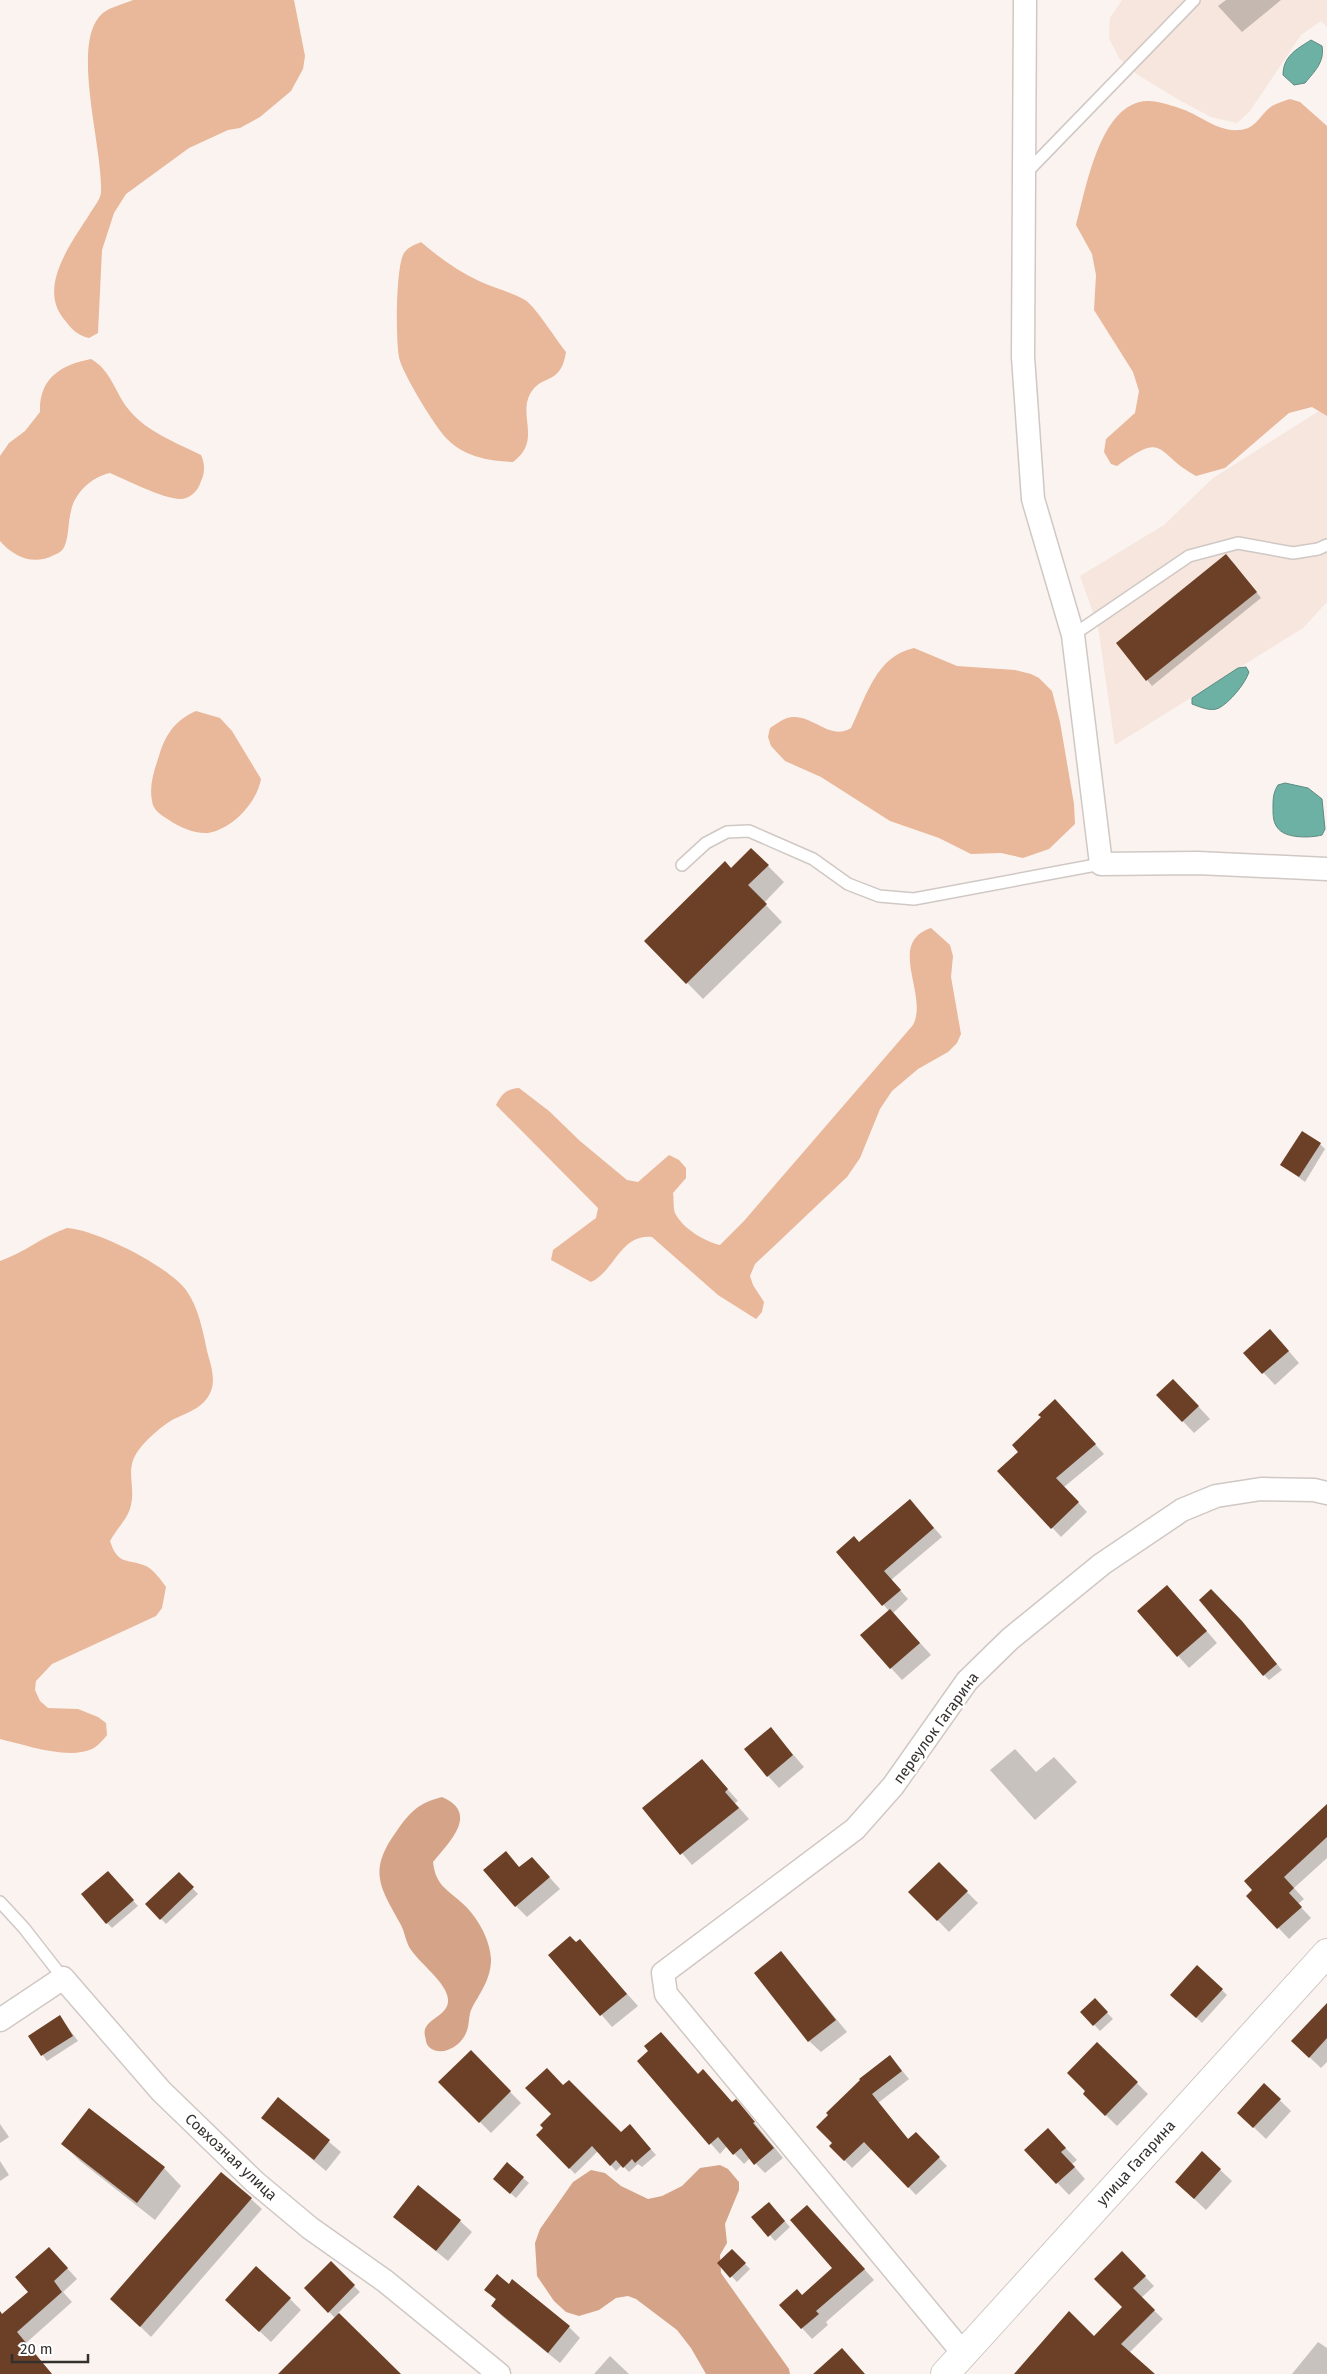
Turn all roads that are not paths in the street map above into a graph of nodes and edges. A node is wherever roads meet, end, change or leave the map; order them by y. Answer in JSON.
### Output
{"nodes":[{"id":1,"x":1025,"y":0,"type":"edge"},
{"id":2,"x":1194,"y":0,"type":"edge"},
{"id":3,"x":1024,"y":174,"type":"junction"},
{"id":4,"x":1327,"y":545,"type":"edge"},
{"id":5,"x":1073,"y":635,"type":"junction"},
{"id":6,"x":1101,"y":864,"type":"junction"},
{"id":7,"x":682,"y":865,"type":"dead end"},
{"id":8,"x":1327,"y":869,"type":"edge"},
{"id":9,"x":1327,"y":1493,"type":"edge"},
{"id":10,"x":0,"y":1902,"type":"edge"},
{"id":11,"x":1327,"y":1953,"type":"edge"},
{"id":12,"x":63,"y":1978,"type":"junction"},
{"id":13,"x":0,"y":2020,"type":"edge"},
{"id":14,"x":963,"y":2353,"type":"junction"},
{"id":15,"x":499,"y":2374,"type":"edge"},
{"id":16,"x":945,"y":2374,"type":"edge"}],
"edges":[{"from":1,"to":3,"type":"street"},
{"from":2,"to":3,"type":"lane"},
{"from":3,"to":5,"type":"street"},
{"from":4,"to":5,"type":"lane"},
{"from":5,"to":6,"type":"street"},
{"from":6,"to":7,"type":"lane"},
{"from":6,"to":8,"type":"street"},
{"from":9,"to":14,"type":"street","name":"переулок Гагарина"},
{"from":10,"to":12,"type":"lane","name":"Совхозная улица"},
{"from":11,"to":14,"type":"main road","name":"улица Гагарина"},
{"from":12,"to":13,"type":"street"},
{"from":12,"to":15,"type":"street","name":"Совхозная улица"},
{"from":14,"to":16,"type":"main road","name":"улица Гагарина"}]}
